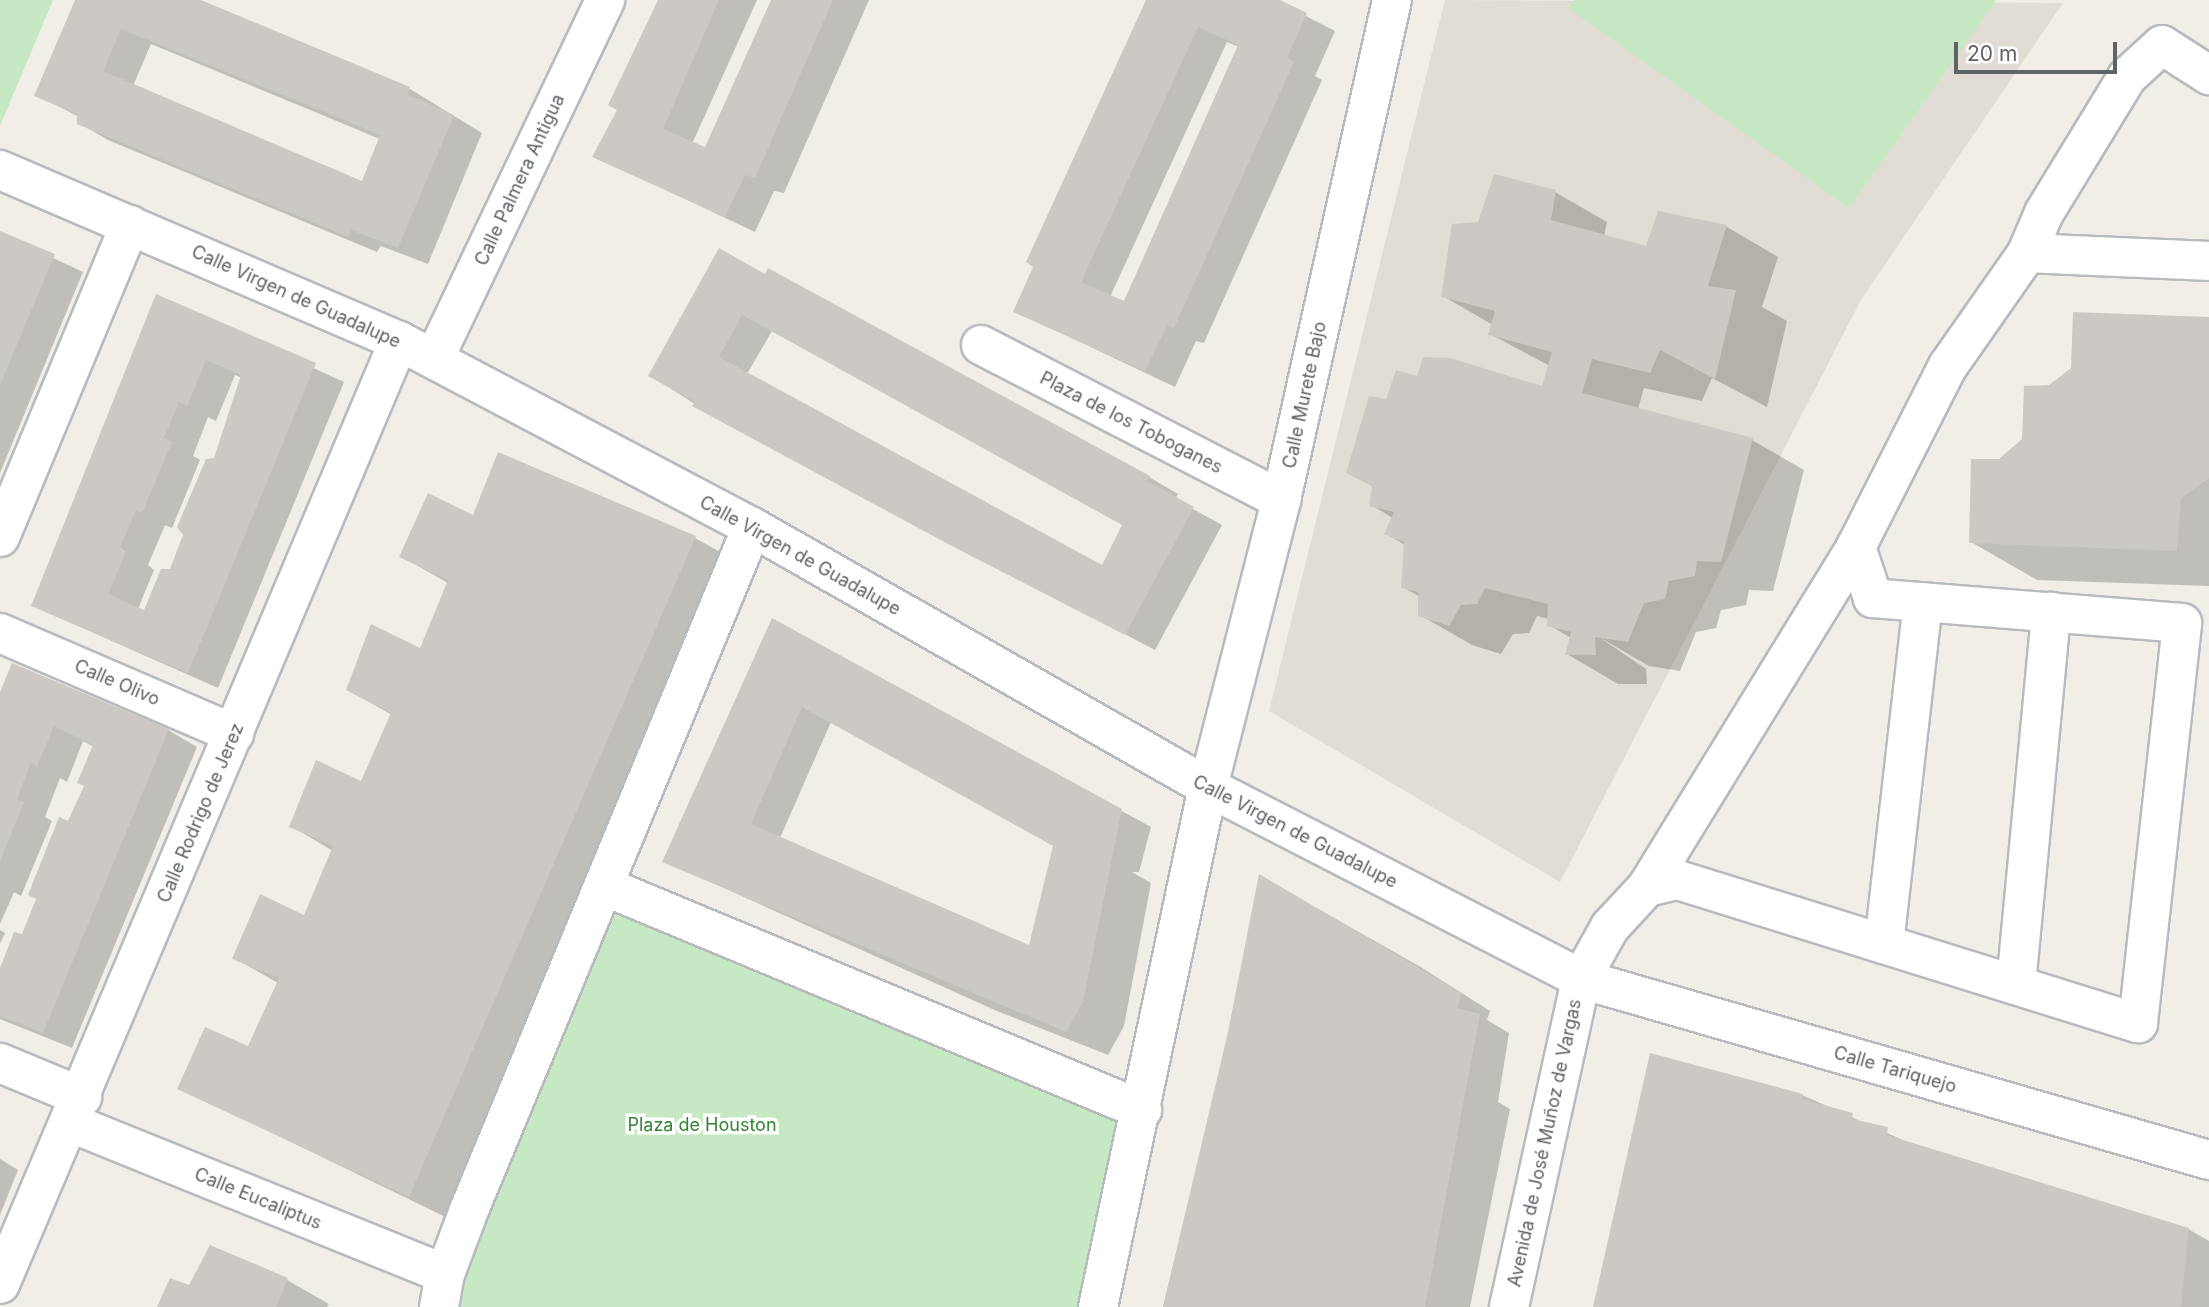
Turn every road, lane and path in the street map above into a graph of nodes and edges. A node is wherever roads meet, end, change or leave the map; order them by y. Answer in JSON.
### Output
{"nodes":[{"id":1,"x":605,"y":0,"type":"edge"},
{"id":2,"x":1392,"y":0,"type":"edge"},
{"id":3,"x":2209,"y":75,"type":"edge"},
{"id":4,"x":0,"y":170,"type":"edge"},
{"id":5,"x":130,"y":225,"type":"junction"},
{"id":6,"x":2027,"y":253,"type":"junction"},
{"id":7,"x":2209,"y":261,"type":"edge"},
{"id":8,"x":399,"y":341,"type":"junction"},
{"id":9,"x":981,"y":345,"type":"dead end"},
{"id":10,"x":434,"y":359,"type":"junction"},
{"id":11,"x":1281,"y":500,"type":"junction"},
{"id":12,"x":752,"y":527,"type":"junction"},
{"id":13,"x":0,"y":537,"type":"edge"},
{"id":14,"x":1856,"y":547,"type":"junction"},
{"id":15,"x":1923,"y":602,"type":"junction"},
{"id":16,"x":2051,"y":612,"type":"junction"},
{"id":17,"x":0,"y":633,"type":"edge"},
{"id":18,"x":234,"y":734,"type":"junction"},
{"id":19,"x":1208,"y":787,"type":"junction"},
{"id":20,"x":604,"y":886,"type":"junction"},
{"id":21,"x":1647,"y":887,"type":"junction"},
{"id":22,"x":1884,"y":944,"type":"junction"},
{"id":23,"x":1581,"y":979,"type":"junction"},
{"id":24,"x":2016,"y":985,"type":"junction"},
{"id":25,"x":0,"y":1063,"type":"edge"},
{"id":26,"x":76,"y":1110,"type":"junction"},
{"id":27,"x":1142,"y":1110,"type":"junction"},
{"id":28,"x":2209,"y":1160,"type":"edge"},
{"id":29,"x":0,"y":1284,"type":"edge"},
{"id":30,"x":442,"y":1291,"type":"edge"},
{"id":31,"x":1098,"y":1307,"type":"edge"},
{"id":32,"x":1509,"y":1307,"type":"edge"}],
"edges":[{"from":1,"to":10,"type":"street","name":"Calle Palmera Antigua"},
{"from":2,"to":11,"type":"street","name":"Calle Murete Bajo"},
{"from":3,"to":6,"type":"street","name":"Avenida de José Muñoz de Vargas"},
{"from":4,"to":5,"type":"street","name":"Calle Virgen de Guadalupe"},
{"from":5,"to":8,"type":"street","name":"Calle Virgen de Guadalupe"},
{"from":5,"to":13,"type":"street"},
{"from":6,"to":7,"type":"street"},
{"from":6,"to":14,"type":"street","name":"Avenida de José Muñoz de Vargas"},
{"from":8,"to":10,"type":"street","name":"Calle Virgen de Guadalupe"},
{"from":8,"to":18,"type":"street","name":"Calle Rodrigo de Jerez"},
{"from":9,"to":11,"type":"street","name":"Plaza de los Toboganes"},
{"from":10,"to":12,"type":"street","name":"Calle Virgen de Guadalupe"},
{"from":11,"to":19,"type":"street","name":"Calle Murete Bajo"},
{"from":12,"to":19,"type":"street","name":"Calle Virgen de Guadalupe"},
{"from":12,"to":20,"type":"street"},
{"from":14,"to":15,"type":"street"},
{"from":14,"to":21,"type":"street","name":"Avenida de José Muñoz de Vargas"},
{"from":15,"to":16,"type":"street"},
{"from":15,"to":22,"type":"street"},
{"from":16,"to":24,"type":"street"},
{"from":16,"to":24,"type":"street"},
{"from":17,"to":18,"type":"street","name":"Calle Olivo"},
{"from":18,"to":26,"type":"street","name":"Calle Rodrigo de Jerez"},
{"from":19,"to":23,"type":"street","name":"Calle Virgen de Guadalupe"},
{"from":19,"to":27,"type":"street"},
{"from":20,"to":27,"type":"street"},
{"from":20,"to":30,"type":"street"},
{"from":21,"to":22,"type":"street"},
{"from":21,"to":23,"type":"street","name":"Avenida de José Muñoz de Vargas"},
{"from":22,"to":24,"type":"street"},
{"from":23,"to":28,"type":"street","name":"Calle Tariquejo"},
{"from":23,"to":32,"type":"street","name":"Avenida de José Muñoz de Vargas"},
{"from":25,"to":26,"type":"street","name":"Calle Eucaliptus"},
{"from":26,"to":29,"type":"street","name":"Calle Rodrigo de Jerez"},
{"from":26,"to":30,"type":"street","name":"Calle Eucaliptus"},
{"from":27,"to":31,"type":"street"}]}
